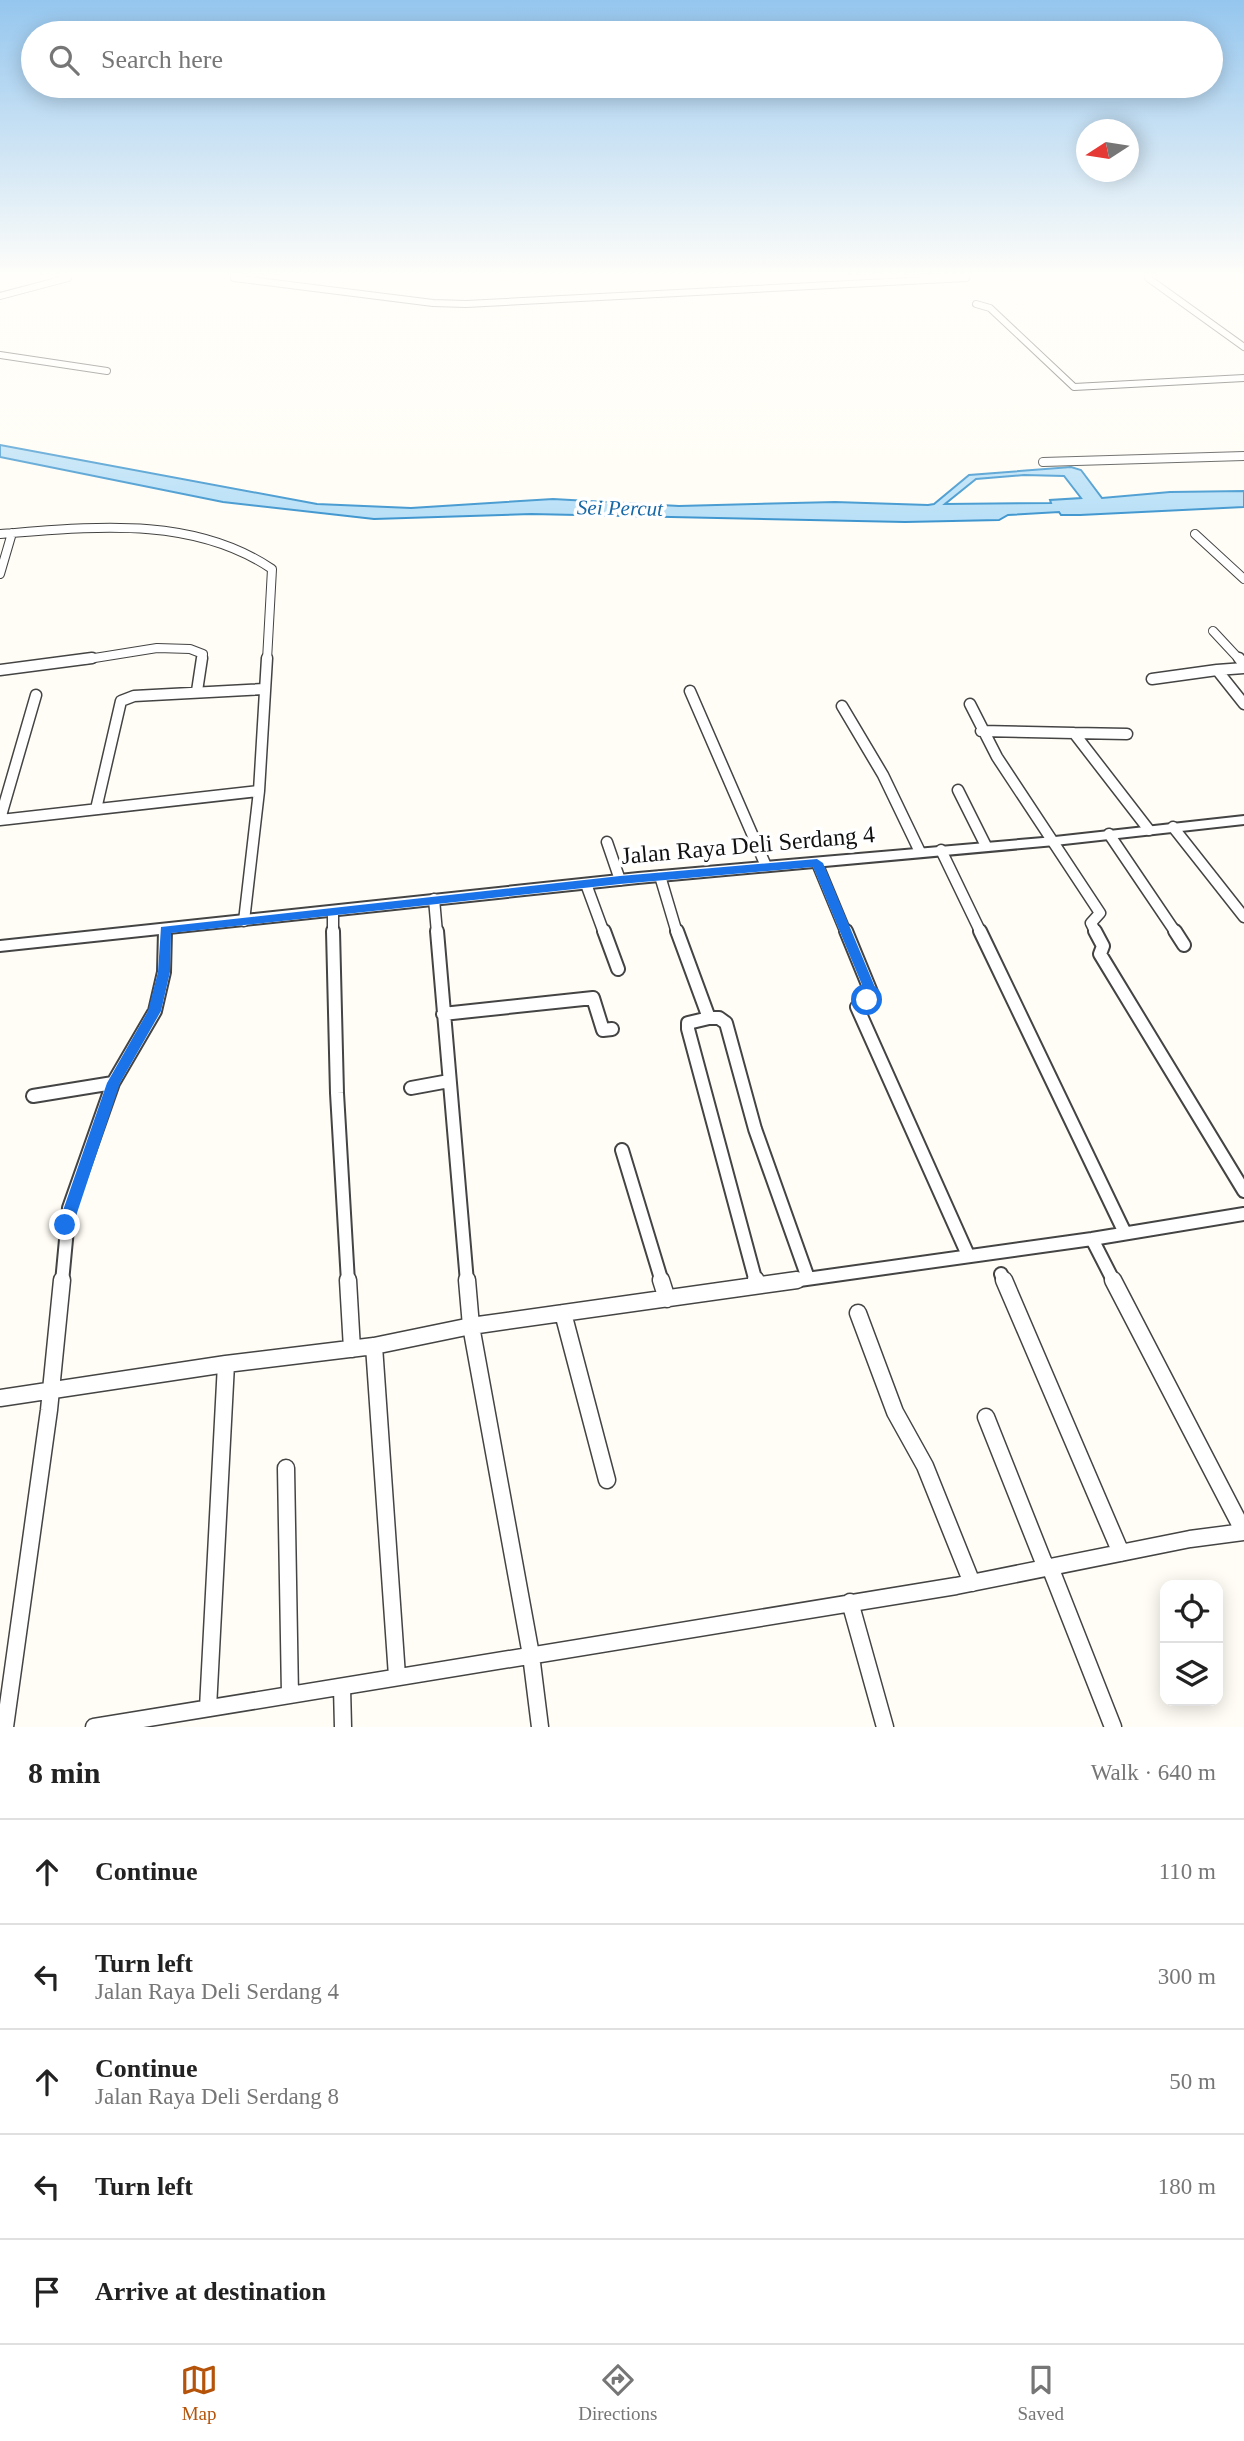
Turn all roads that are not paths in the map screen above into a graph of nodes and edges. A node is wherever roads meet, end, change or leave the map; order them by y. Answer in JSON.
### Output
{"nodes":[{"id":1,"x":24,"y":359,"type":"edge"},
{"id":2,"x":1043,"y":359,"type":"edge"},
{"id":3,"x":107,"y":371,"type":"dead end"},
{"id":4,"x":1244,"y":378,"type":"edge"},
{"id":5,"x":1244,"y":456,"type":"edge"},
{"id":6,"x":1043,"y":462,"type":"dead end"},
{"id":7,"x":12,"y":533,"type":"junction"},
{"id":8,"x":0,"y":534,"type":"edge"},
{"id":9,"x":1195,"y":534,"type":"dead end"},
{"id":10,"x":0,"y":574,"type":"edge"},
{"id":11,"x":1244,"y":579,"type":"edge"},
{"id":12,"x":1213,"y":631,"type":"dead end"},
{"id":13,"x":1244,"y":666,"type":"edge"},
{"id":14,"x":0,"y":670,"type":"edge"},
{"id":15,"x":1217,"y":670,"type":"junction"},
{"id":16,"x":1152,"y":679,"type":"dead end"},
{"id":17,"x":264,"y":689,"type":"junction"},
{"id":18,"x":197,"y":691,"type":"junction"},
{"id":19,"x":690,"y":691,"type":"dead end"},
{"id":20,"x":36,"y":695,"type":"dead end"},
{"id":21,"x":970,"y":704,"type":"dead end"},
{"id":22,"x":1244,"y":704,"type":"edge"},
{"id":23,"x":842,"y":706,"type":"dead end"},
{"id":24,"x":981,"y":731,"type":"junction"},
{"id":25,"x":1073,"y":733,"type":"junction"},
{"id":26,"x":1127,"y":734,"type":"dead end"},
{"id":27,"x":958,"y":790,"type":"dead end"},
{"id":28,"x":259,"y":791,"type":"junction"},
{"id":29,"x":96,"y":810,"type":"junction"},
{"id":30,"x":0,"y":819,"type":"edge"},
{"id":31,"x":1244,"y":820,"type":"edge"},
{"id":32,"x":1173,"y":827,"type":"junction"},
{"id":33,"x":1149,"y":830,"type":"junction"},
{"id":34,"x":1109,"y":834,"type":"junction"},
{"id":35,"x":1055,"y":841,"type":"junction"},
{"id":36,"x":607,"y":842,"type":"dead end"},
{"id":37,"x":986,"y":846,"type":"junction"},
{"id":38,"x":941,"y":850,"type":"junction"},
{"id":39,"x":920,"y":852,"type":"junction"},
{"id":40,"x":817,"y":863,"type":"junction"},
{"id":41,"x":766,"y":866,"type":"junction"},
{"id":42,"x":660,"y":876,"type":"junction"},
{"id":43,"x":620,"y":880,"type":"junction"},
{"id":44,"x":586,"y":884,"type":"junction"},
{"id":45,"x":434,"y":899,"type":"junction"},
{"id":46,"x":333,"y":911,"type":"junction"},
{"id":47,"x":1244,"y":917,"type":"edge"},
{"id":48,"x":249,"y":921,"type":"junction"},
{"id":49,"x":165,"y":929,"type":"junction"},
{"id":50,"x":1184,"y":945,"type":"dead end"},
{"id":51,"x":0,"y":946,"type":"edge"},
{"id":52,"x":618,"y":969,"type":"dead end"},
{"id":53,"x":443,"y":1014,"type":"junction"},
{"id":54,"x":709,"y":1018,"type":"junction"},
{"id":55,"x":611,"y":1029,"type":"dead end"},
{"id":56,"x":449,"y":1081,"type":"junction"},
{"id":57,"x":113,"y":1083,"type":"junction"},
{"id":58,"x":411,"y":1088,"type":"dead end"},
{"id":59,"x":33,"y":1097,"type":"dead end"},
{"id":60,"x":622,"y":1150,"type":"dead end"},
{"id":61,"x":1244,"y":1191,"type":"edge"},
{"id":62,"x":1244,"y":1214,"type":"edge"},
{"id":63,"x":1125,"y":1233,"type":"junction"},
{"id":64,"x":1092,"y":1239,"type":"junction"},
{"id":65,"x":968,"y":1255,"type":"junction"},
{"id":66,"x":1001,"y":1274,"type":"dead end"},
{"id":67,"x":808,"y":1278,"type":"junction"},
{"id":68,"x":757,"y":1285,"type":"junction"},
{"id":69,"x":667,"y":1299,"type":"junction"},
{"id":70,"x":563,"y":1313,"type":"junction"},
{"id":71,"x":858,"y":1313,"type":"dead end"},
{"id":72,"x":471,"y":1326,"type":"junction"},
{"id":73,"x":374,"y":1346,"type":"junction"},
{"id":74,"x":352,"y":1349,"type":"junction"},
{"id":75,"x":226,"y":1364,"type":"junction"},
{"id":76,"x":48,"y":1393,"type":"junction"},
{"id":77,"x":0,"y":1398,"type":"edge"},
{"id":78,"x":986,"y":1417,"type":"dead end"},
{"id":79,"x":286,"y":1468,"type":"dead end"},
{"id":80,"x":607,"y":1480,"type":"dead end"},
{"id":81,"x":1244,"y":1532,"type":"edge"},
{"id":82,"x":1121,"y":1553,"type":"junction"},
{"id":83,"x":1048,"y":1568,"type":"junction"},
{"id":84,"x":972,"y":1583,"type":"junction"},
{"id":85,"x":850,"y":1602,"type":"junction"},
{"id":86,"x":531,"y":1655,"type":"junction"},
{"id":87,"x":397,"y":1676,"type":"junction"},
{"id":88,"x":342,"y":1686,"type":"junction"},
{"id":89,"x":290,"y":1695,"type":"junction"},
{"id":90,"x":208,"y":1708,"type":"junction"},
{"id":91,"x":5,"y":1727,"type":"edge"},
{"id":92,"x":94,"y":1727,"type":"edge"},
{"id":93,"x":343,"y":1727,"type":"edge"},
{"id":94,"x":540,"y":1727,"type":"edge"},
{"id":95,"x":886,"y":1727,"type":"edge"},
{"id":96,"x":1113,"y":1727,"type":"edge"}],
"edges":[{"from":1,"to":3,"type":"street"},
{"from":2,"to":4,"type":"street"},
{"from":5,"to":6,"type":"street"},
{"from":7,"to":8,"type":"street"},
{"from":7,"to":10,"type":"street"},
{"from":7,"to":17,"type":"street"},
{"from":9,"to":11,"type":"street"},
{"from":12,"to":13,"type":"street"},
{"from":13,"to":15,"type":"street"},
{"from":14,"to":18,"type":"street"},
{"from":15,"to":16,"type":"street"},
{"from":15,"to":22,"type":"street"},
{"from":17,"to":18,"type":"street"},
{"from":17,"to":28,"type":"street"},
{"from":18,"to":29,"type":"street"},
{"from":19,"to":41,"type":"street"},
{"from":20,"to":30,"type":"street"},
{"from":21,"to":24,"type":"street"},
{"from":23,"to":39,"type":"street"},
{"from":24,"to":25,"type":"street"},
{"from":24,"to":35,"type":"street"},
{"from":25,"to":26,"type":"street"},
{"from":25,"to":33,"type":"street"},
{"from":27,"to":37,"type":"street"},
{"from":28,"to":29,"type":"street"},
{"from":28,"to":48,"type":"street"},
{"from":29,"to":30,"type":"street"},
{"from":31,"to":32,"type":"street","name":"Jalan Raya Deli Serdang 4"},
{"from":32,"to":33,"type":"street","name":"Jalan Raya Deli Serdang 4"},
{"from":32,"to":47,"type":"street"},
{"from":33,"to":34,"type":"street","name":"Jalan Raya Deli Serdang 4"},
{"from":34,"to":35,"type":"street","name":"Jalan Raya Deli Serdang 4"},
{"from":34,"to":50,"type":"street"},
{"from":35,"to":37,"type":"street","name":"Jalan Raya Deli Serdang 4"},
{"from":35,"to":61,"type":"street"},
{"from":36,"to":43,"type":"street"},
{"from":37,"to":38,"type":"street","name":"Jalan Raya Deli Serdang 4"},
{"from":38,"to":39,"type":"street","name":"Jalan Raya Deli Serdang 4"},
{"from":38,"to":63,"type":"street"},
{"from":39,"to":40,"type":"street","name":"Jalan Raya Deli Serdang 4"},
{"from":40,"to":41,"type":"street","name":"Jalan Raya Deli Serdang 4"},
{"from":40,"to":65,"type":"street"},
{"from":41,"to":42,"type":"street","name":"Jalan Raya Deli Serdang 4"},
{"from":42,"to":43,"type":"street","name":"Jalan Raya Deli Serdang 4"},
{"from":42,"to":54,"type":"street"},
{"from":43,"to":44,"type":"street","name":"Jalan Raya Deli Serdang 4"},
{"from":44,"to":45,"type":"street","name":"Jalan Raya Deli Serdang 4"},
{"from":44,"to":52,"type":"street"},
{"from":45,"to":46,"type":"street","name":"Jalan Raya Deli Serdang 4"},
{"from":45,"to":53,"type":"street"},
{"from":46,"to":48,"type":"street","name":"Jalan Raya Deli Serdang 4"},
{"from":46,"to":74,"type":"street"},
{"from":48,"to":49,"type":"street","name":"Jalan Raya Deli Serdang 4"},
{"from":49,"to":51,"type":"street","name":"Jalan Raya Deli Serdang 4"},
{"from":49,"to":57,"type":"street"},
{"from":53,"to":55,"type":"street"},
{"from":53,"to":56,"type":"street"},
{"from":54,"to":67,"type":"street"},
{"from":54,"to":68,"type":"street"},
{"from":56,"to":58,"type":"street"},
{"from":56,"to":72,"type":"street"},
{"from":57,"to":59,"type":"street"},
{"from":57,"to":76,"type":"street"},
{"from":60,"to":69,"type":"street"},
{"from":62,"to":63,"type":"street"},
{"from":63,"to":64,"type":"street"},
{"from":64,"to":65,"type":"street"},
{"from":64,"to":81,"type":"street"},
{"from":65,"to":67,"type":"street"},
{"from":66,"to":82,"type":"street"},
{"from":67,"to":68,"type":"street"},
{"from":68,"to":69,"type":"street"},
{"from":69,"to":70,"type":"street"},
{"from":70,"to":72,"type":"street"},
{"from":70,"to":80,"type":"street"},
{"from":71,"to":84,"type":"street"},
{"from":72,"to":73,"type":"street"},
{"from":72,"to":86,"type":"street"},
{"from":73,"to":74,"type":"street"},
{"from":73,"to":87,"type":"street"},
{"from":74,"to":75,"type":"street"},
{"from":75,"to":76,"type":"street"},
{"from":75,"to":90,"type":"street"},
{"from":76,"to":77,"type":"street"},
{"from":76,"to":91,"type":"street"},
{"from":78,"to":83,"type":"street"},
{"from":79,"to":89,"type":"street"},
{"from":81,"to":82,"type":"street"},
{"from":82,"to":83,"type":"street"},
{"from":83,"to":84,"type":"street"},
{"from":83,"to":96,"type":"street"},
{"from":84,"to":85,"type":"street"},
{"from":85,"to":86,"type":"street"},
{"from":85,"to":95,"type":"street"},
{"from":86,"to":87,"type":"street"},
{"from":86,"to":94,"type":"street"},
{"from":87,"to":88,"type":"street"},
{"from":88,"to":89,"type":"street"},
{"from":88,"to":93,"type":"street"},
{"from":89,"to":90,"type":"street"},
{"from":90,"to":92,"type":"street"}]}
